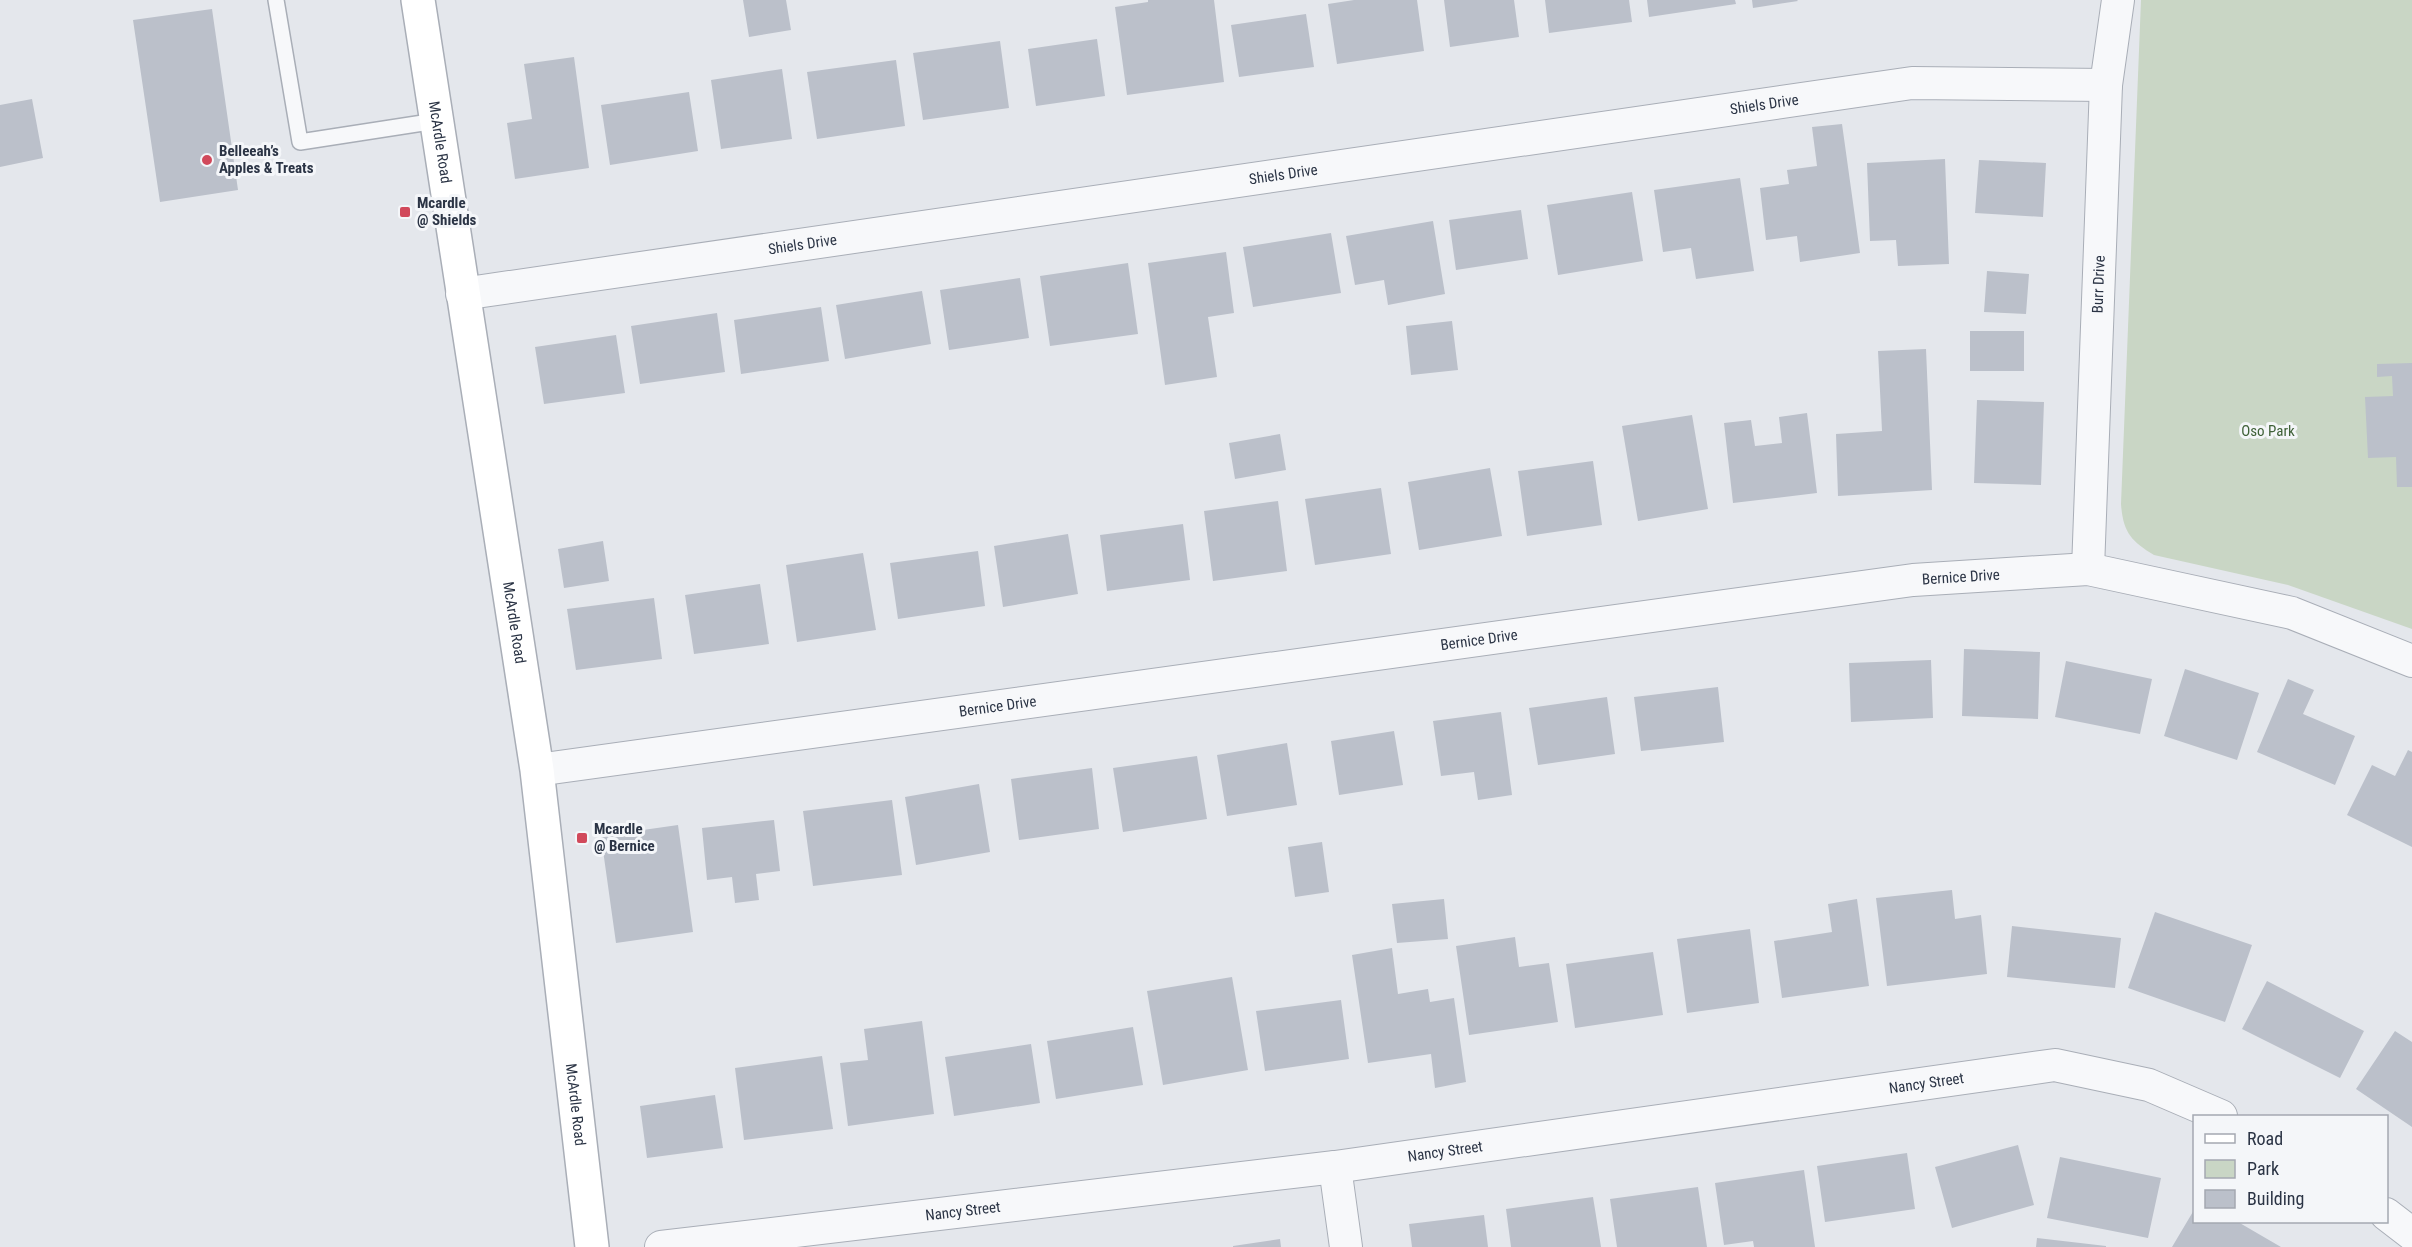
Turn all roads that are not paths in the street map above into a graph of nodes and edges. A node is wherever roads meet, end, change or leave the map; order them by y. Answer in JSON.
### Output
{"nodes":[{"id":1,"x":276,"y":0,"type":"edge"},
{"id":2,"x":418,"y":0,"type":"edge"},
{"id":3,"x":2118,"y":0,"type":"edge"},
{"id":4,"x":2106,"y":85,"type":"junction"},
{"id":5,"x":436,"y":121,"type":"junction"},
{"id":6,"x":462,"y":294,"type":"junction"},
{"id":7,"x":2088,"y":568,"type":"junction"},
{"id":8,"x":2412,"y":661,"type":"edge"},
{"id":9,"x":537,"y":770,"type":"junction"},
{"id":10,"x":2219,"y":1115,"type":"edge"},
{"id":11,"x":1335,"y":1167,"type":"junction"},
{"id":12,"x":592,"y":1247,"type":"edge"},
{"id":13,"x":661,"y":1247,"type":"edge"},
{"id":14,"x":1346,"y":1247,"type":"edge"}],
"edges":[{"from":1,"to":5,"type":"lane"},
{"from":2,"to":5,"type":"main road","name":"McArdle Road"},
{"from":3,"to":4,"type":"street","name":"Burr Drive"},
{"from":4,"to":6,"type":"street","name":"Shiels Drive"},
{"from":4,"to":7,"type":"street","name":"Burr Drive"},
{"from":5,"to":6,"type":"main road","name":"McArdle Road"},
{"from":6,"to":9,"type":"main road","name":"McArdle Road"},
{"from":7,"to":8,"type":"street","name":"Bernice Drive"},
{"from":7,"to":9,"type":"street","name":"Bernice Drive"},
{"from":9,"to":12,"type":"main road","name":"McArdle Road"},
{"from":10,"to":11,"type":"street","name":"Nancy Street"},
{"from":11,"to":13,"type":"street","name":"Nancy Street"},
{"from":11,"to":14,"type":"street"}]}
